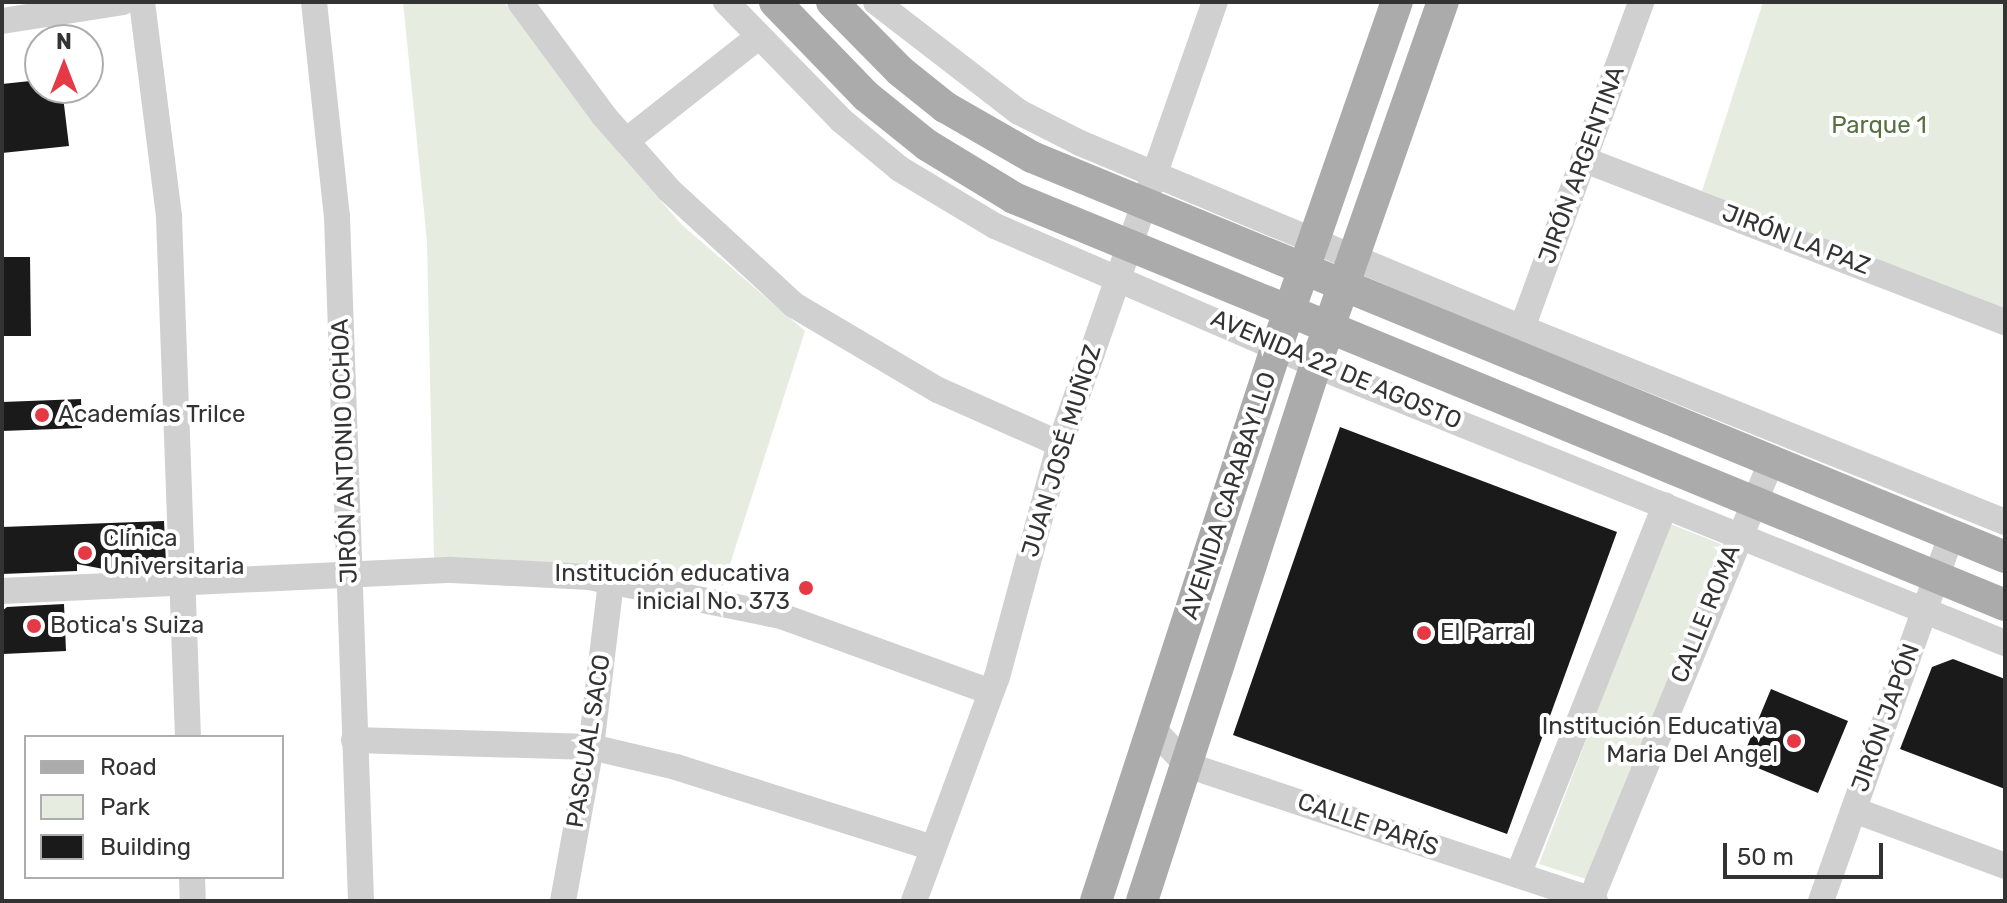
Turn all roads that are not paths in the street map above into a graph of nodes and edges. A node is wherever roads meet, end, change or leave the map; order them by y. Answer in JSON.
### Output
{"nodes":[{"id":1,"x":123,"y":2,"type":"edge"},
{"id":2,"x":142,"y":2,"type":"edge"},
{"id":3,"x":314,"y":2,"type":"edge"},
{"id":4,"x":520,"y":2,"type":"edge"},
{"id":5,"x":726,"y":2,"type":"edge"},
{"id":6,"x":775,"y":2,"type":"edge"},
{"id":7,"x":832,"y":2,"type":"edge"},
{"id":8,"x":876,"y":2,"type":"edge"},
{"id":9,"x":1397,"y":2,"type":"edge"},
{"id":10,"x":1443,"y":2,"type":"edge"},
{"id":11,"x":1641,"y":2,"type":"edge"},
{"id":12,"x":1207,"y":5,"type":"edge"},
{"id":13,"x":2,"y":21,"type":"edge"},
{"id":14,"x":757,"y":38,"type":"junction"},
{"id":15,"x":626,"y":141,"type":"junction"},
{"id":16,"x":1585,"y":160,"type":"junction"},
{"id":17,"x":1154,"y":173,"type":"junction"},
{"id":18,"x":1143,"y":203,"type":"junction"},
{"id":19,"x":1128,"y":246,"type":"junction"},
{"id":20,"x":1310,"y":255,"type":"junction"},
{"id":21,"x":1348,"y":271,"type":"junction"},
{"id":22,"x":1116,"y":278,"type":"junction"},
{"id":23,"x":1289,"y":312,"type":"junction"},
{"id":24,"x":2005,"y":322,"type":"edge"},
{"id":25,"x":1329,"y":328,"type":"junction"},
{"id":26,"x":1522,"y":328,"type":"junction"},
{"id":27,"x":1277,"y":346,"type":"junction"},
{"id":28,"x":1316,"y":364,"type":"junction"},
{"id":29,"x":1060,"y":444,"type":"junction"},
{"id":30,"x":1771,"y":463,"type":"junction"},
{"id":31,"x":1753,"y":502,"type":"junction"},
{"id":32,"x":1665,"y":505,"type":"junction"},
{"id":33,"x":2005,"y":522,"type":"edge"},
{"id":34,"x":1738,"y":534,"type":"junction"},
{"id":35,"x":1951,"y":535,"type":"junction"},
{"id":36,"x":2005,"y":557,"type":"edge"},
{"id":37,"x":349,"y":575,"type":"junction"},
{"id":38,"x":1936,"y":577,"type":"junction"},
{"id":39,"x":611,"y":581,"type":"junction"},
{"id":40,"x":183,"y":585,"type":"junction"},
{"id":41,"x":2,"y":591,"type":"edge"},
{"id":42,"x":2005,"y":605,"type":"edge"},
{"id":43,"x":1925,"y":609,"type":"junction"},
{"id":44,"x":2005,"y":643,"type":"edge"},
{"id":45,"x":991,"y":692,"type":"junction"},
{"id":46,"x":1154,"y":730,"type":"junction"},
{"id":47,"x":188,"y":735,"type":"edge"},
{"id":48,"x":354,"y":740,"type":"junction"},
{"id":49,"x":591,"y":747,"type":"junction"},
{"id":50,"x":1187,"y":765,"type":"junction"},
{"id":51,"x":1854,"y":810,"type":"junction"},
{"id":52,"x":933,"y":848,"type":"junction"},
{"id":53,"x":2005,"y":866,"type":"edge"},
{"id":54,"x":1518,"y":875,"type":"junction"},
{"id":55,"x":192,"y":879,"type":"edge"},
{"id":56,"x":1593,"y":900,"type":"edge"},
{"id":57,"x":193,"y":901,"type":"edge"},
{"id":58,"x":361,"y":901,"type":"edge"},
{"id":59,"x":563,"y":901,"type":"edge"},
{"id":60,"x":914,"y":901,"type":"edge"},
{"id":61,"x":1096,"y":901,"type":"edge"},
{"id":62,"x":1142,"y":901,"type":"edge"},
{"id":63,"x":1821,"y":901,"type":"edge"}],
"edges":[{"from":1,"to":13,"type":"street"},
{"from":2,"to":40,"type":"street"},
{"from":3,"to":37,"type":"street","name":"JIRÓN ANTONIO OCHOA"},
{"from":4,"to":15,"type":"street"},
{"from":5,"to":14,"type":"street","name":"AVENIDA 22 DE AGOSTO"},
{"from":6,"to":19,"type":"main road","name":"AVENIDA 22 DE AGOSTO"},
{"from":7,"to":18,"type":"main road"},
{"from":8,"to":17,"type":"street"},
{"from":9,"to":20,"type":"main road","name":"AVENIDA CARABAYLLO"},
{"from":10,"to":21,"type":"main road","name":"AVENIDA CARABAYLLO"},
{"from":11,"to":16,"type":"street","name":"JIRÓN ARGENTINA"},
{"from":12,"to":17,"type":"street","name":"JUAN JOSÉ MUÑOZ"},
{"from":14,"to":15,"type":"street"},
{"from":14,"to":22,"type":"street","name":"AVENIDA 22 DE AGOSTO"},
{"from":15,"to":29,"type":"street"},
{"from":16,"to":24,"type":"street","name":"JIRÓN LA PAZ"},
{"from":16,"to":26,"type":"street","name":"JIRÓN ARGENTINA"},
{"from":17,"to":18,"type":"street","name":"JUAN JOSÉ MUÑOZ"},
{"from":17,"to":20,"type":"street"},
{"from":18,"to":19,"type":"street","name":"JUAN JOSÉ MUÑOZ"},
{"from":18,"to":20,"type":"main road"},
{"from":19,"to":22,"type":"street","name":"JUAN JOSÉ MUÑOZ"},
{"from":19,"to":23,"type":"main road","name":"AVENIDA 22 DE AGOSTO"},
{"from":20,"to":21,"type":"main road"},
{"from":20,"to":23,"type":"main road","name":"AVENIDA CARABAYLLO"},
{"from":21,"to":25,"type":"main road","name":"AVENIDA CARABAYLLO"},
{"from":21,"to":26,"type":"street"},
{"from":21,"to":30,"type":"main road"},
{"from":22,"to":27,"type":"street","name":"AVENIDA 22 DE AGOSTO"},
{"from":22,"to":29,"type":"street","name":"JUAN JOSÉ MUÑOZ"},
{"from":23,"to":25,"type":"main road","name":"AVENIDA 22 DE AGOSTO"},
{"from":23,"to":27,"type":"main road","name":"AVENIDA CARABAYLLO"},
{"from":25,"to":28,"type":"main road","name":"AVENIDA CARABAYLLO"},
{"from":25,"to":31,"type":"main road","name":"AVENIDA 22 DE AGOSTO"},
{"from":26,"to":33,"type":"street"},
{"from":27,"to":28,"type":"street","name":"AVENIDA 22 DE AGOSTO"},
{"from":27,"to":46,"type":"main road","name":"AVENIDA CARABAYLLO"},
{"from":28,"to":32,"type":"street","name":"AVENIDA 22 DE AGOSTO"},
{"from":28,"to":50,"type":"main road","name":"AVENIDA CARABAYLLO"},
{"from":29,"to":45,"type":"street","name":"JUAN JOSÉ MUÑOZ"},
{"from":30,"to":31,"type":"street","name":"CALLE ROMA"},
{"from":30,"to":35,"type":"main road"},
{"from":31,"to":34,"type":"street","name":"CALLE ROMA"},
{"from":31,"to":38,"type":"main road","name":"AVENIDA 22 DE AGOSTO"},
{"from":32,"to":34,"type":"street","name":"AVENIDA 22 DE AGOSTO"},
{"from":32,"to":54,"type":"street"},
{"from":34,"to":43,"type":"street","name":"AVENIDA 22 DE AGOSTO"},
{"from":34,"to":56,"type":"street","name":"CALLE ROMA"},
{"from":35,"to":36,"type":"main road"},
{"from":35,"to":38,"type":"street","name":"JIRÓN JAPÓN"},
{"from":37,"to":39,"type":"street"},
{"from":37,"to":40,"type":"street"},
{"from":37,"to":48,"type":"street","name":"JIRÓN ANTONIO OCHOA"},
{"from":38,"to":42,"type":"main road","name":"AVENIDA 22 DE AGOSTO"},
{"from":38,"to":43,"type":"street","name":"JIRÓN JAPÓN"},
{"from":39,"to":45,"type":"street"},
{"from":39,"to":49,"type":"street","name":"PASCUAL SACO"},
{"from":40,"to":41,"type":"street"},
{"from":40,"to":47,"type":"street"},
{"from":43,"to":44,"type":"street","name":"AVENIDA 22 DE AGOSTO"},
{"from":43,"to":51,"type":"street","name":"JIRÓN JAPÓN"},
{"from":45,"to":52,"type":"street","name":"JUAN JOSÉ MUÑOZ"},
{"from":46,"to":50,"type":"street","name":"CALLE PARÍS"},
{"from":46,"to":61,"type":"main road","name":"AVENIDA CARABAYLLO"},
{"from":48,"to":49,"type":"street"},
{"from":48,"to":58,"type":"street","name":"JIRÓN ANTONIO OCHOA"},
{"from":49,"to":52,"type":"street"},
{"from":49,"to":59,"type":"street","name":"PASCUAL SACO"},
{"from":50,"to":54,"type":"street","name":"CALLE PARÍS"},
{"from":50,"to":62,"type":"main road","name":"AVENIDA CARABAYLLO"},
{"from":51,"to":53,"type":"street"},
{"from":51,"to":63,"type":"street","name":"JIRÓN JAPÓN"},
{"from":52,"to":60,"type":"street","name":"JUAN JOSÉ MUÑOZ"},
{"from":54,"to":56,"type":"street","name":"CALLE PARÍS"},
{"from":55,"to":57,"type":"street"}]}
